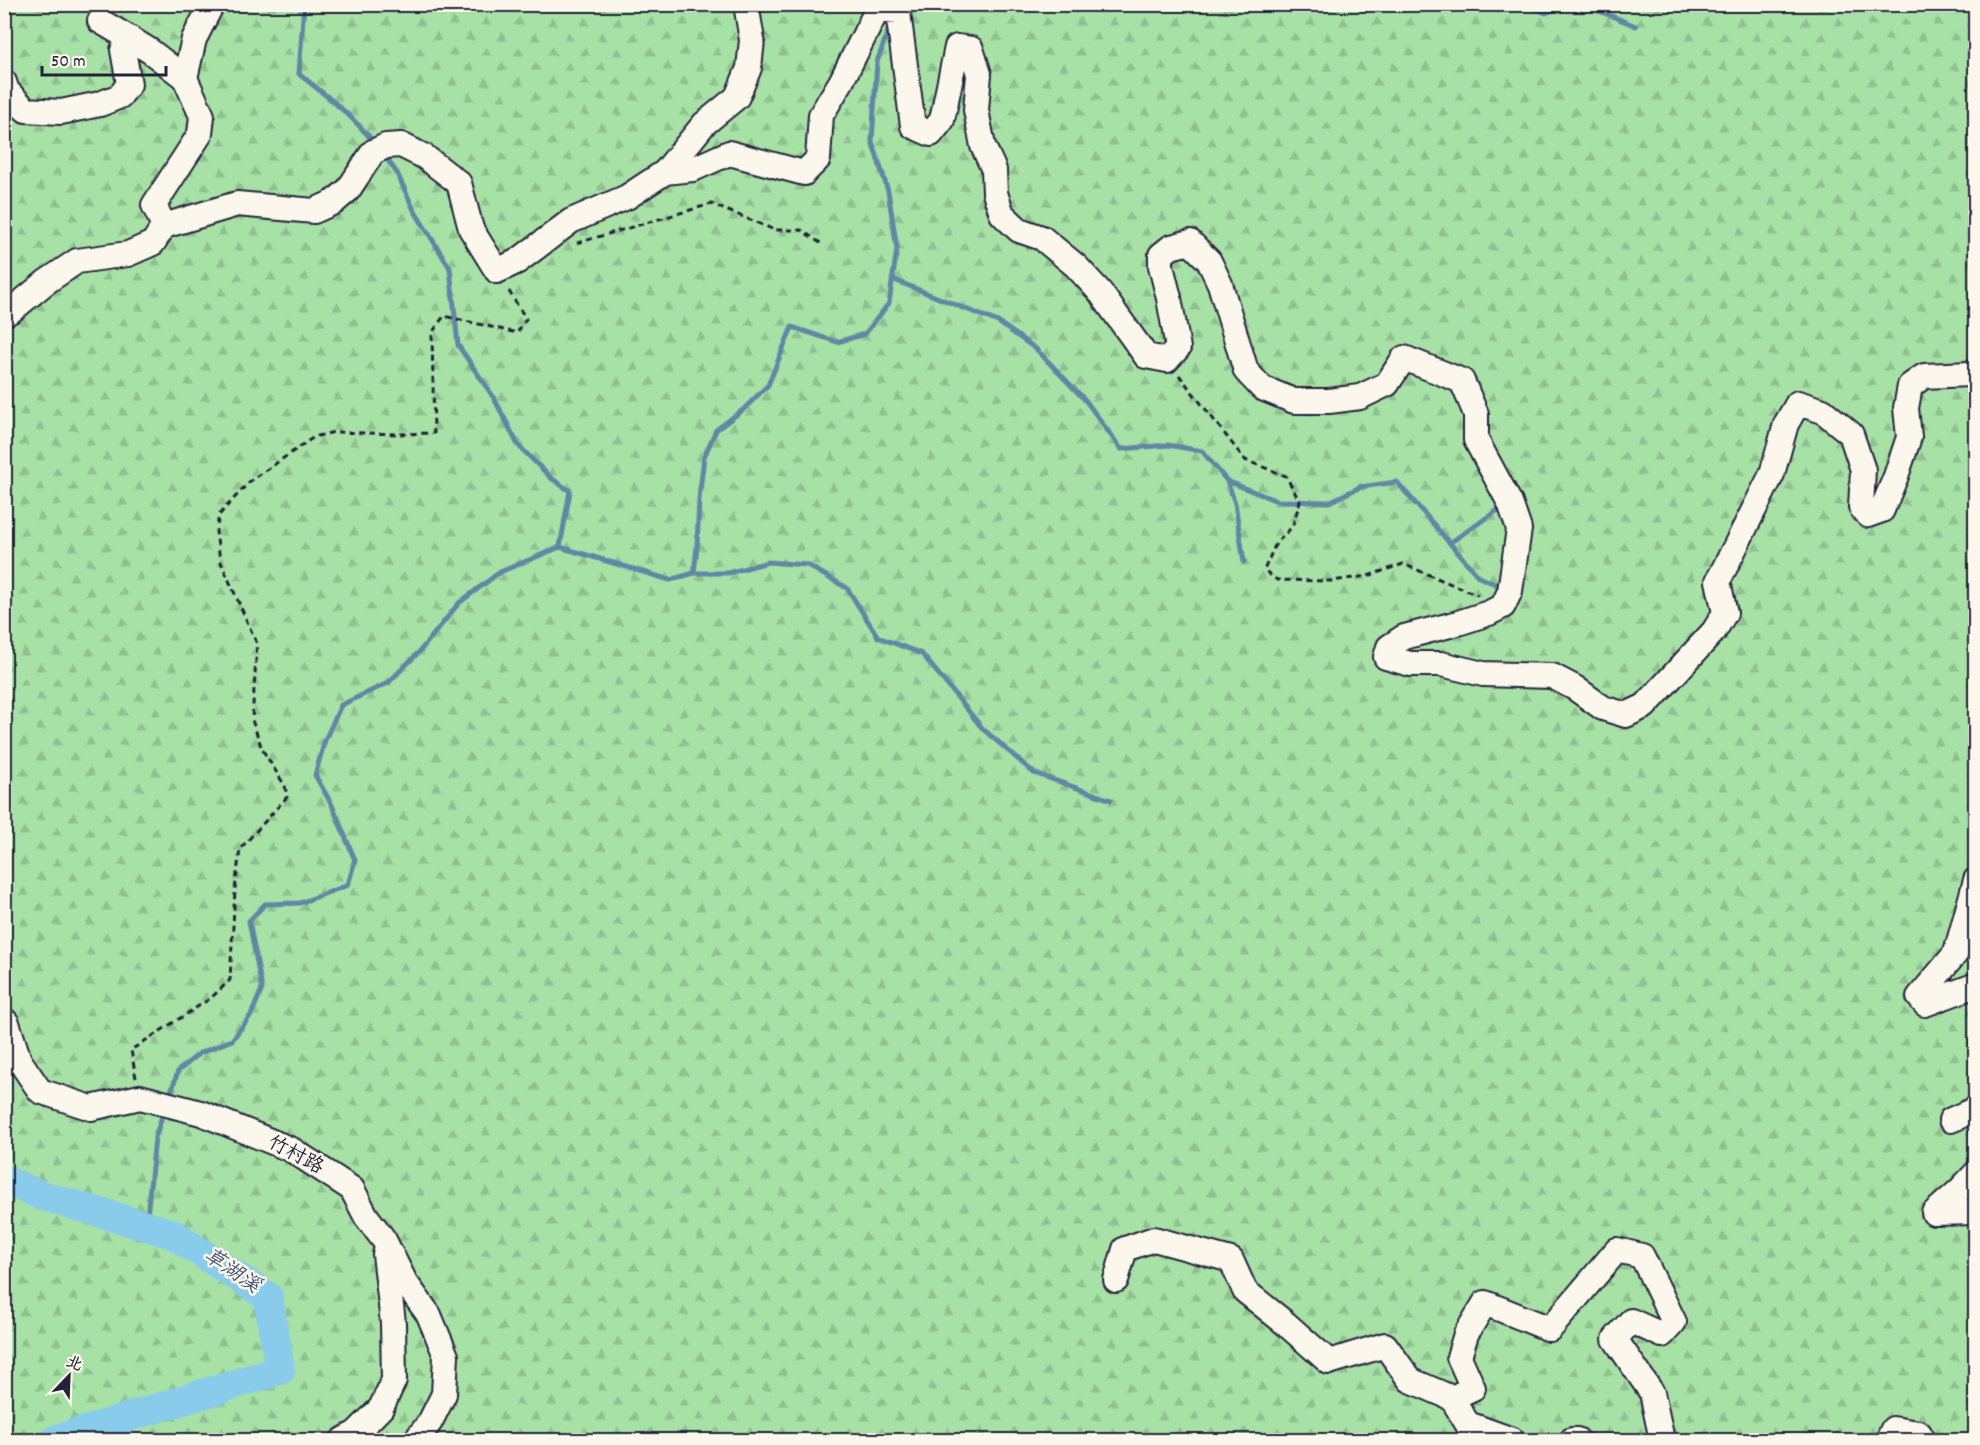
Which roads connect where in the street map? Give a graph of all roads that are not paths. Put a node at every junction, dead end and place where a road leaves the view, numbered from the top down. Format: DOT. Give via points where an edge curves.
graph roads {
  1 [pos="212,4"];
  2 [pos="746,4"];
  3 [pos="99,21"];
  4 [pos="129,38"];
  5 [pos="185,78"];
  6 [pos="4,82"];
  7 [pos="665,172"];
  8 [pos="164,226"];
  9 [pos="4,314"];
  10 [pos="1976,370"];
  11 [pos="1976,880"];
  12 [pos="1976,985"];
  13 [pos="4,1020"];
  14 [pos="1976,1108"];
  15 [pos="1951,1120"];
  16 [pos="1976,1173"];
  17 [pos="1976,1212"];
  18 [pos="384,1240"];
  19 [pos="1116,1280"];
  20 [pos="1452,1398"];
  21 [pos="1472,1432"];
  22 [pos="343,1440"];
  23 [pos="416,1440"];
  24 [pos="1512,1440"];
  25 [pos="1662,1440"];
  26 [pos="1888,1440"];
  27 [pos="1923,1440"];
  1 -- 5 [label="street" via="194,39"];
  2 -- 7 [label="street" via="752,40 749,68 737,98 704,124"];
  3 -- 4 [label="street"];
  4 -- 5 [label="street"];
  4 -- 6 [label="street" via="123,50 129,84 120,96 100,104 61,111 26,110 7,91"];
  5 -- 8 [label="street" via="202,116 200,135 154,205"];
  7 -- 8 [label="street" via="627,197 571,221 518,261 497,271 471,229 459,183 425,157 401,145 373,152 348,190 314,211 237,204"];
  7 -- 10 [label="street" via="693,169 729,153 804,173 818,159 821,115 877,10 898,12 913,126 931,134 942,120 957,47 971,49 979,74 976,110 1002,214 1019,230 1042,238 1076,266 1146,356 1167,360 1178,348 1161,255 1171,247 1190,242 1209,261 1220,284 1246,371 1262,388 1294,401 1360,397 1387,384 1404,358 1462,381 1476,414 1476,440 1510,503 1519,529 1510,591 1503,606 1404,637 1389,646 1386,657 1483,674 1552,676 1603,708 1626,715 1645,706 1714,631 1725,613 1718,581 1773,474 1786,424 1798,403 1824,411 1851,434 1863,470 1861,507 1868,515 1882,510 1909,437 1906,408 1910,386 1924,376 1970,374"];
  8 -- 9 [label="street" via="153,243 128,255 77,261"];
  11 -- 12 [label="street" via="1956,953 1919,997 1925,1004"];
  13 -- 18 [label="street, 竹村路" via="19,1060 40,1091 91,1107 140,1097 201,1113 292,1150 352,1189"];
  14 -- 15 [label="street"];
  16 -- 17 [label="street" via="1934,1213"];
  18 -- 22 [label="street" via="393,1323 394,1380 381,1408 356,1433"];
  18 -- 23 [label="street, 竹村路" via="405,1282 429,1316 446,1356 444,1394"];
  19 -- 20 [label="street" via="1125,1249 1154,1239 1231,1260 1245,1291 1329,1362 1385,1345 1410,1380"];
  20 -- 21 [label="street"];
  20 -- 25 [label="street" via="1473,1388 1459,1357 1466,1334 1485,1303 1550,1329 1617,1250 1642,1256 1674,1322 1662,1335 1631,1321 1615,1340 1652,1393"];
  21 -- 24 [label="street"];
  26 -- 27 [label="street" via="1893,1429 1919,1433"];
}
